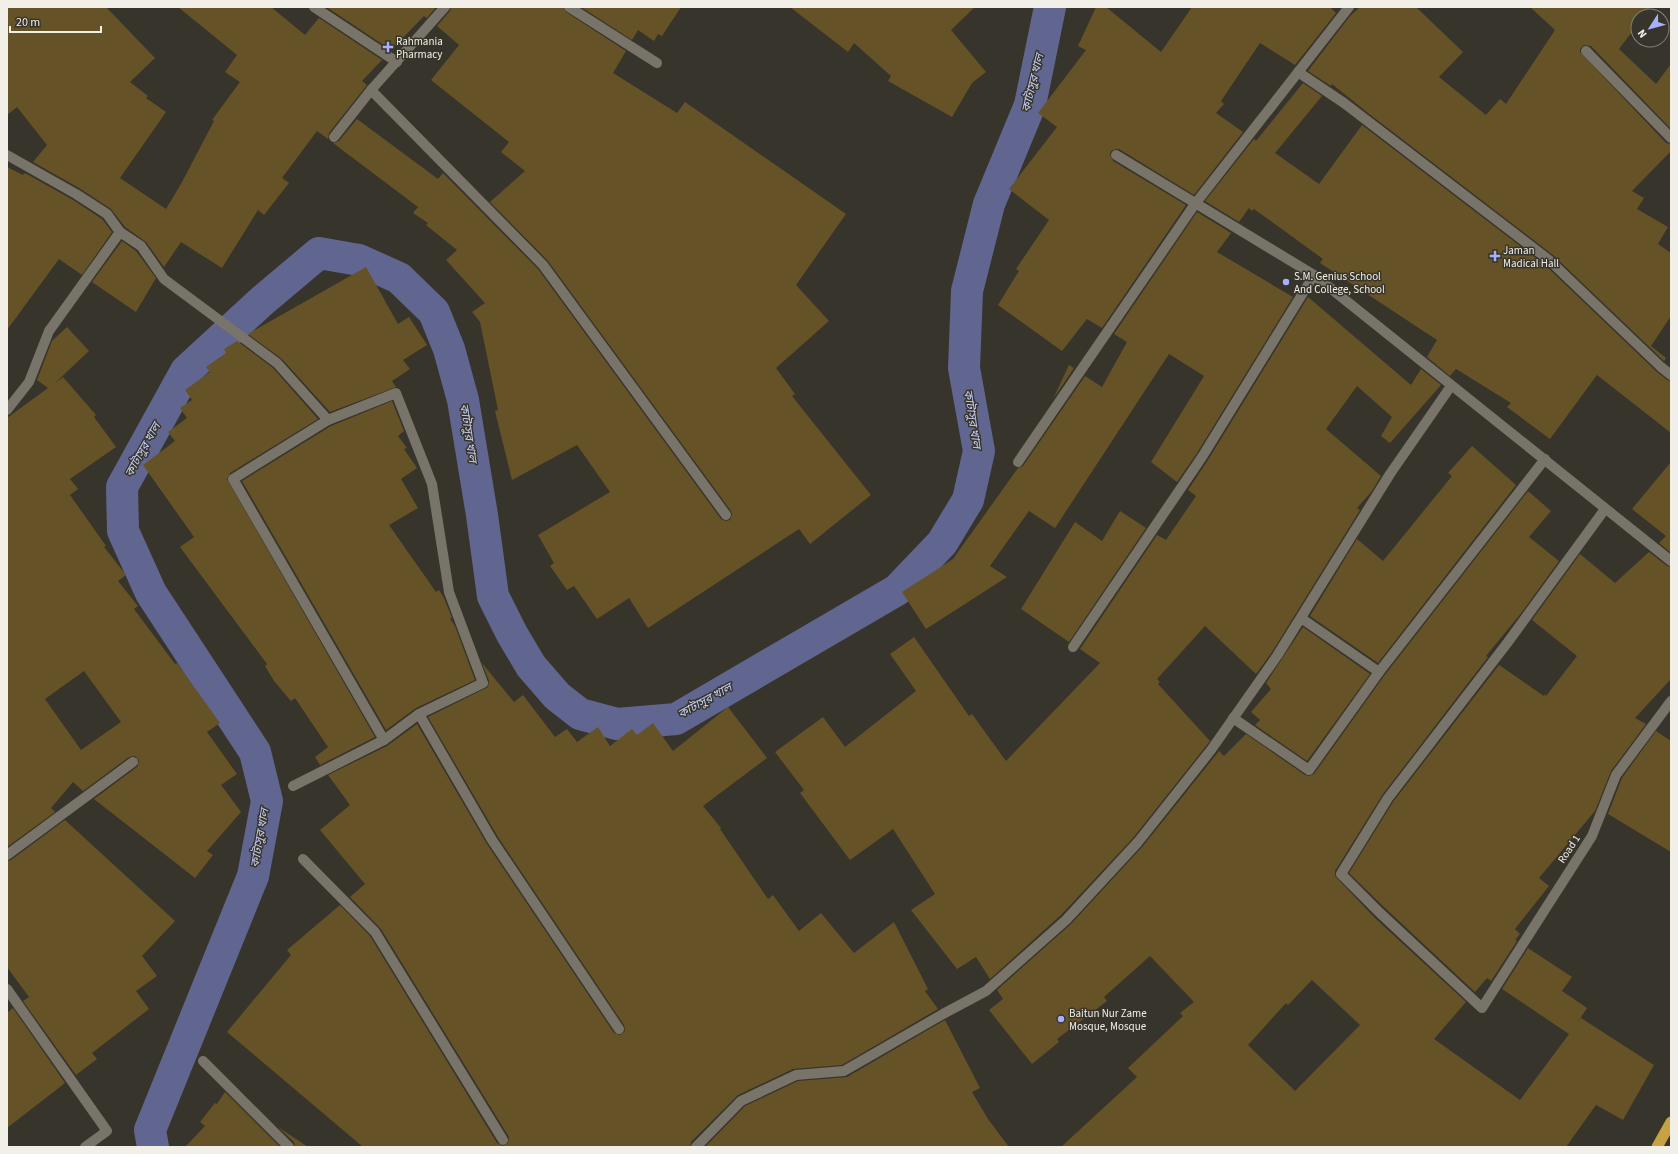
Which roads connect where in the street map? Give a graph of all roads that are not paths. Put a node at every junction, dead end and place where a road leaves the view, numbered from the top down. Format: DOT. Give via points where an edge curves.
graph roads {
  1 [pos="314,7"];
  2 [pos="445,7"];
  3 [pos="569,7"];
  4 [pos="1349,7"];
  5 [pos="1586,51"];
  6 [pos="397,62"];
  7 [pos="657,63"];
  8 [pos="1298,72"];
  9 [pos="371,90"];
  10 [pos="334,137"];
  11 [pos="1671,138"];
  12 [pos="7,155"];
  13 [pos="1116,155"];
  14 [pos="1195,204"];
  15 [pos="120,232"];
  16 [pos="1314,276"];
  17 [pos="1671,375"];
  18 [pos="1451,386"];
  19 [pos="7,410"];
  20 [pos="328,420"];
  21 [pos="1545,459"];
  22 [pos="1018,462"];
  23 [pos="1605,509"];
  24 [pos="726,515"];
  25 [pos="1671,561"];
  26 [pos="1301,618"];
  27 [pos="1073,647"];
  28 [pos="1379,672"];
  29 [pos="1671,701"];
  30 [pos="420,714"];
  31 [pos="1233,718"];
  32 [pos="384,740"];
  33 [pos="133,762"];
  34 [pos="293,786"];
  35 [pos="7,855"];
  36 [pos="303,859"];
  37 [pos="7,989"];
  38 [pos="619,1029"];
  39 [pos="203,1061"];
  40 [pos="1671,1122"];
  41 [pos="503,1140"];
  42 [pos="85,1147"];
  43 [pos="289,1147"];
  44 [pos="696,1147"];
  45 [pos="1657,1147"];
  1 -- 6 [label="street"];
  2 -- 6 [label="street"];
  3 -- 7 [label="street"];
  4 -- 8 [label="street"];
  5 -- 11 [label="street"];
  6 -- 9 [label="street"];
  8 -- 14 [label="street"];
  8 -- 17 [label="street" via="1344,103 1549,260"];
  9 -- 10 [label="street"];
  9 -- 24 [label="street" via="543,265"];
  12 -- 15 [label="street" via="107,214"];
  13 -- 14 [label="street"];
  14 -- 16 [label="street"];
  14 -- 22 [label="street"];
  15 -- 19 [label="street" via="49,330 29,382"];
  15 -- 20 [label="street" via="141,246 164,279 277,363"];
  16 -- 18 [label="street"];
  16 -- 27 [label="street" via="1202,457"];
  18 -- 21 [label="street"];
  18 -- 26 [label="street" via="1390,474"];
  20 -- 30 [label="street" via="396,393 432,484 449,592 483,683"];
  20 -- 32 [label="street" via="233,479"];
  21 -- 23 [label="street"];
  21 -- 28 [label="street"];
  23 -- 25 [label="street"];
  23 -- 29 [label="street, Road 1" via="1508,642 1388,798 1341,874 1482,1008 1592,836 1616,775"];
  26 -- 28 [label="street"];
  26 -- 31 [label="street"];
  28 -- 31 [label="street" via="1309,770"];
  30 -- 32 [label="street"];
  30 -- 38 [label="street" via="492,840"];
  31 -- 44 [label="street" via="1138,842 1066,920 986,991 844,1071 796,1075 741,1101"];
  32 -- 34 [label="street"];
  33 -- 35 [label="street"];
  36 -- 41 [label="street" via="375,932"];
  37 -- 42 [label="street" via="107,1131"];
  39 -- 43 [label="street"];
  40 -- 45 [label="highway"];
}
